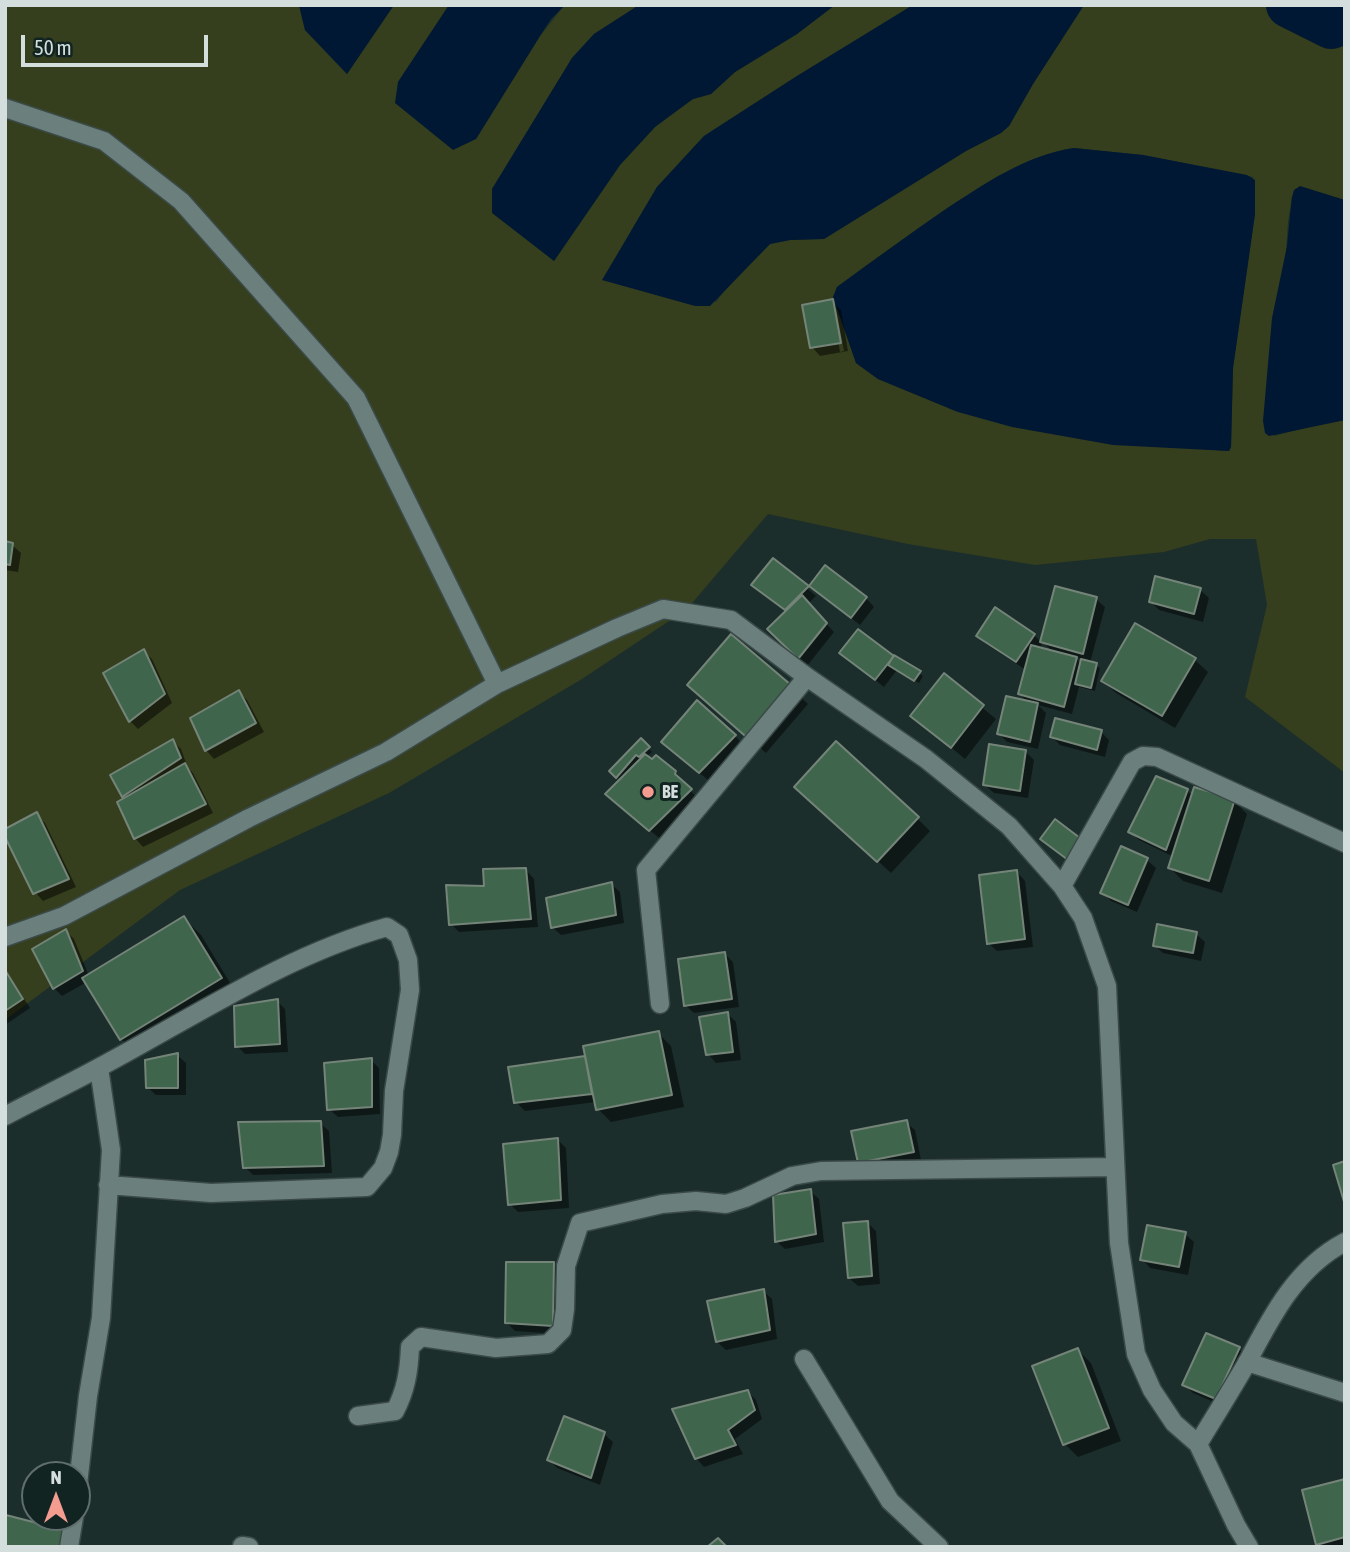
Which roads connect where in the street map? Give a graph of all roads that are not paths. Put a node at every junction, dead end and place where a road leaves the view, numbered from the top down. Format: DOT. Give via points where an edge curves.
graph roads {
  1 [pos="5,108"];
  2 [pos="807,677"];
  3 [pos="497,684"];
  4 [pos="1345,843"];
  5 [pos="1062,886"];
  6 [pos="5,937"];
  7 [pos="660,1004"];
  8 [pos="99,1068"];
  9 [pos="5,1116"];
  10 [pos="1115,1167"];
  11 [pos="108,1185"];
  12 [pos="1345,1242"];
  13 [pos="804,1359"];
  14 [pos="1247,1362"];
  15 [pos="1345,1393"];
  16 [pos="358,1416"];
  17 [pos="1198,1444"];
  18 [pos="81,1461"];
  19 [pos="947,1546"];
  20 [pos="1249,1547"];
  1 -- 3 [label="street" via="104,141 181,201 356,398"];
  2 -- 3 [label="street" via="731,620 663,609"];
  2 -- 5 [label="street" via="926,759 1009,826"];
  2 -- 7 [label="street" via="646,870"];
  3 -- 6 [label="street" via="386,752 64,916"];
  4 -- 5 [label="street" via="1157,757 1143,756 1132,762"];
  5 -- 10 [label="street" via="1083,918 1107,986"];
  8 -- 9 [label="street"];
  8 -- 11 [label="street" via="111,1150"];
  8 -- 11 [label="street" via="269,975 359,935 387,927 399,935 408,960 410,990 394,1091 393,1135 383,1168 367,1187 211,1193"];
  10 -- 16 [label="street" via="821,1171 792,1176 726,1204 662,1204 580,1223 566,1266 562,1331 548,1344 496,1348 421,1337 410,1348 405,1392 395,1411"];
  10 -- 17 [label="street" via="1119,1243 1136,1354 1174,1423"];
  11 -- 18 [label="street" via="101,1318"];
  12 -- 14 [label="street" via="1302,1274 1268,1321"];
  13 -- 19 [label="street" via="890,1502"];
  14 -- 15 [label="street"];
  14 -- 17 [label="street"];
  17 -- 20 [label="street"];
}
